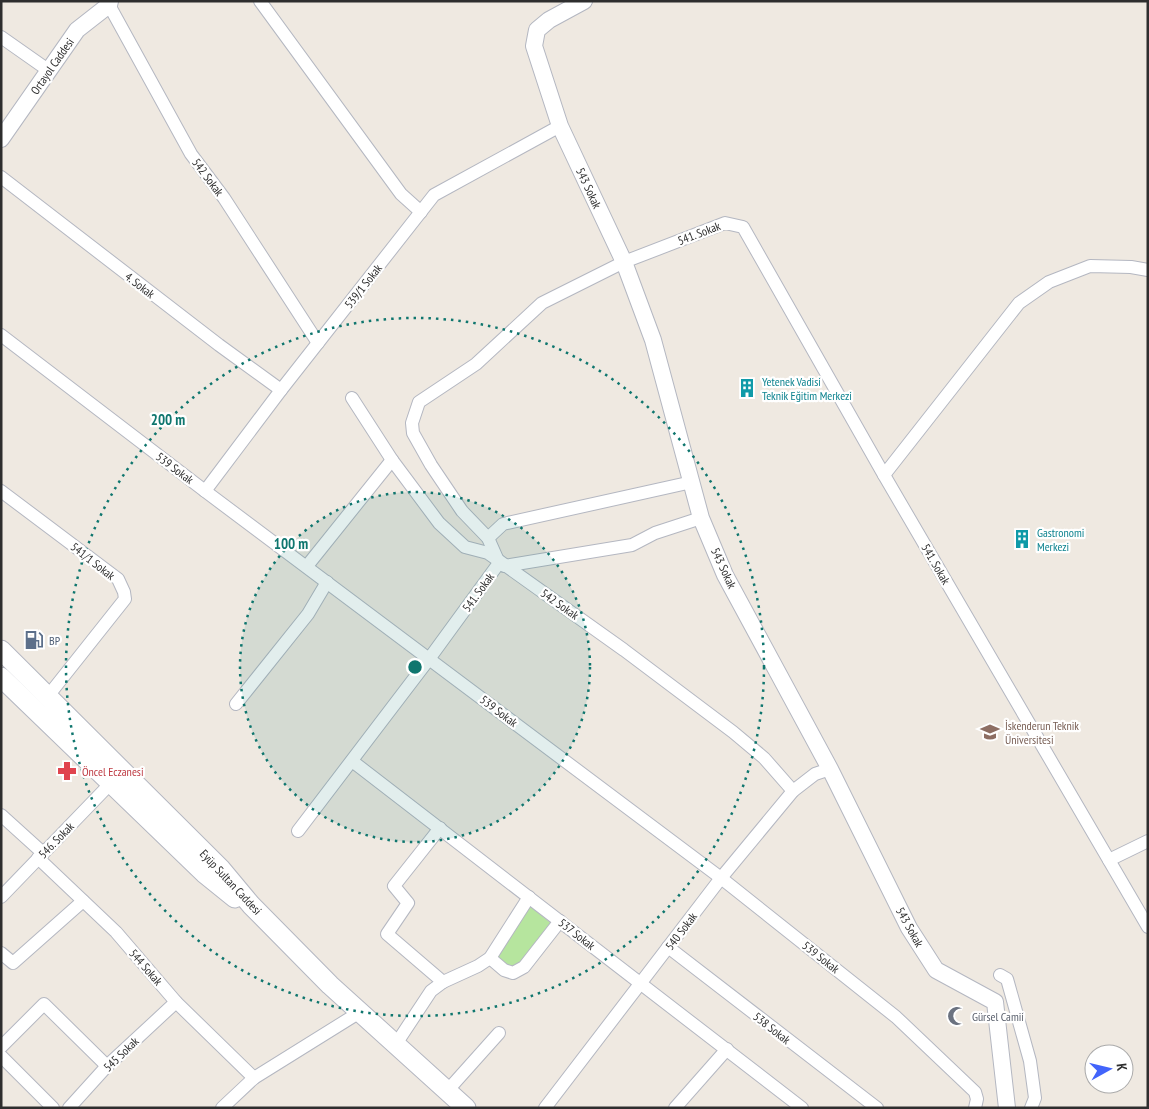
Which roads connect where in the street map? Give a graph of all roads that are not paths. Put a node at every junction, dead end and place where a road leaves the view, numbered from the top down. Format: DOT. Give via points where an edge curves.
graph roads {
  1 [pos="260,1"];
  2 [pos="584,1"];
  3 [pos="110,3"];
  4 [pos="1,37"];
  5 [pos="48,70"];
  6 [pos="560,126"];
  7 [pos="1,139"];
  8 [pos="1,177"];
  9 [pos="421,212"];
  10 [pos="624,262"];
  11 [pos="1148,270"];
  12 [pos="1,335"];
  13 [pos="318,344"];
  14 [pos="281,390"];
  15 [pos="352,398"];
  16 [pos="392,460"];
  17 [pos="884,474"];
  18 [pos="692,482"];
  19 [pos="1,491"];
  20 [pos="206,491"];
  21 [pos="701,518"];
  22 [pos="488,538"];
  23 [pos="502,564"];
  24 [pos="307,566"];
  25 [pos="327,582"];
  26 [pos="1,650"];
  27 [pos="429,659"];
  28 [pos="1,677"];
  29 [pos="48,696"];
  30 [pos="236,704"];
  31 [pos="352,761"];
  32 [pos="830,769"];
  33 [pos="111,783"];
  34 [pos="793,791"];
  35 [pos="1,815"];
  36 [pos="440,828"];
  37 [pos="298,831"];
  38 [pos="1148,841"];
  39 [pos="40,856"];
  40 [pos="1109,860"];
  41 [pos="721,878"];
  42 [pos="1,897"];
  43 [pos="529,897"];
  44 [pos="83,901"];
  45 [pos="251,905"];
  46 [pos="560,921"];
  47 [pos="1148,927"];
  48 [pos="668,947"];
  49 [pos="1,953"];
  50 [pos="490,958"];
  51 [pos="1000,975"];
  52 [pos="443,982"];
  53 [pos="642,984"];
  54 [pos="176,1002"];
  55 [pos="360,1012"];
  56 [pos="499,1033"];
  57 [pos="4,1040"];
  58 [pos="396,1044"];
  59 [pos="727,1049"];
  60 [pos="1,1056"];
  61 [pos="107,1066"];
  62 [pos="254,1078"];
  63 [pos="448,1090"];
  64 [pos="793,1105"];
  65 [pos="979,1105"];
  66 [pos="53,1108"];
  67 [pos="68,1108"];
  68 [pos="222,1108"];
  69 [pos="466,1108"];
  70 [pos="545,1108"];
  71 [pos="675,1108"];
  72 [pos="877,1108"];
  73 [pos="1007,1108"];
  74 [pos="1031,1108"];
  1 -- 9 [label="street" via="401,194"];
  2 -- 6 [label="street, 543 Sokak" via="537,30 534,46"];
  3 -- 5 [label="street, Ortayol Caddesi" via="77,30"];
  3 -- 13 [label="street, 542 Sokak" via="191,154 224,198"];
  4 -- 5 [label="street"];
  5 -- 7 [label="street, Ortayol Caddesi"];
  6 -- 9 [label="street, 539/1 Sokak" via="434,196"];
  6 -- 10 [label="street, 543 Sokak"];
  8 -- 14 [label="street, 4. Sokak"];
  9 -- 13 [label="street, 539/1 Sokak"];
  10 -- 17 [label="street, 541. Sokak" via="725,223 743,227"];
  10 -- 18 [label="street, 543 Sokak" via="653,340"];
  10 -- 22 [label="street, 541. Sokak" via="542,303 476,364 419,402 412,423 413,433 462,511"];
  11 -- 17 [label="street" via="1090,266 1049,282 1019,303"];
  12 -- 20 [label="street, 539 Sokak"];
  13 -- 14 [label="street, 539/1 Sokak"];
  14 -- 20 [label="street, 539/1 Sokak"];
  15 -- 16 [label="street, 542 Sokak"];
  16 -- 23 [label="street, 542 Sokak" via="439,523 465,547 488,553"];
  16 -- 24 [label="street"];
  17 -- 40 [label="street, 541. Sokak"];
  18 -- 21 [label="street, 543 Sokak"];
  18 -- 22 [label="street" via="503,524"];
  19 -- 29 [label="street, 541/1 Sokak" via="118,579 124,592 125,599"];
  20 -- 24 [label="street, 539 Sokak"];
  21 -- 23 [label="street" via="655,533 632,545"];
  21 -- 32 [label="street, 543 Sokak" via="725,574"];
  22 -- 23 [label="street, 541. Sokak"];
  23 -- 27 [label="street, 541. Sokak"];
  23 -- 34 [label="street, 542 Sokak" via="733,732 764,758"];
  24 -- 25 [label="street, 539 Sokak"];
  25 -- 27 [label="street, 539 Sokak"];
  25 -- 30 [label="street" via="308,614"];
  26 -- 29 [label="main road, Eyüp Sultan Caddesi"];
  27 -- 31 [label="street, 541. Sokak"];
  27 -- 41 [label="street, 539 Sokak"];
  28 -- 33 [label="main road"];
  29 -- 45 [label="main road, Eyüp Sultan Caddesi" via="221,869"];
  31 -- 36 [label="street, 537 Sokak"];
  31 -- 37 [label="street, 541. Sokak"];
  32 -- 34 [label="street, 540 Sokak" via="815,774"];
  32 -- 73 [label="street, 543 Sokak" via="909,928 936,970 995,1002"];
  33 -- 39 [label="street, 546. Sokak"];
  33 -- 45 [label="main road" via="224,891"];
  34 -- 41 [label="street, 540 Sokak"];
  35 -- 39 [label="street, 544 Sokak"];
  36 -- 43 [label="street, 537 Sokak"];
  36 -- 52 [label="street" via="394,886 408,902 388,934"];
  38 -- 40 [label="street"];
  39 -- 42 [label="street, 546. Sokak"];
  39 -- 44 [label="street, 544 Sokak"];
  40 -- 47 [label="street, 541. Sokak"];
  41 -- 48 [label="street, 540 Sokak"];
  41 -- 65 [label="street, 539 Sokak" via="896,1017 976,1092"];
  43 -- 46 [label="street, 537 Sokak"];
  43 -- 50 [label="street"];
  44 -- 49 [label="street" via="13,963"];
  44 -- 54 [label="street, 544 Sokak" via="116,932"];
  45 -- 55 [label="main road, Eyüp Sultan Caddesi"];
  46 -- 50 [label="street" via="524,967 513,972 504,970"];
  46 -- 53 [label="street, 537 Sokak"];
  48 -- 53 [label="street, 540 Sokak"];
  48 -- 72 [label="street, 538 Sokak"];
  50 -- 52 [label="street"];
  51 -- 74 [label="street" via="1007,979 1030,1060 1035,1098"];
  52 -- 58 [label="street" via="432,991"];
  53 -- 59 [label="street, 537 Sokak"];
  53 -- 70 [label="street, 540 Sokak"];
  54 -- 61 [label="street, 545 Sokak"];
  54 -- 62 [label="street, 544 Sokak"];
  55 -- 58 [label="main road, Eyüp Sultan Caddesi"];
  55 -- 62 [label="street"];
  56 -- 63 [label="street"];
  57 -- 61 [label="street" via="44,1004"];
  58 -- 63 [label="main road, Eyüp Sultan Caddesi"];
  59 -- 64 [label="street, 537 Sokak"];
  59 -- 71 [label="street"];
  60 -- 66 [label="street"];
  61 -- 67 [label="street, 545 Sokak"];
  62 -- 68 [label="street"];
  63 -- 69 [label="main road, Eyüp Sultan Caddesi"];
}
